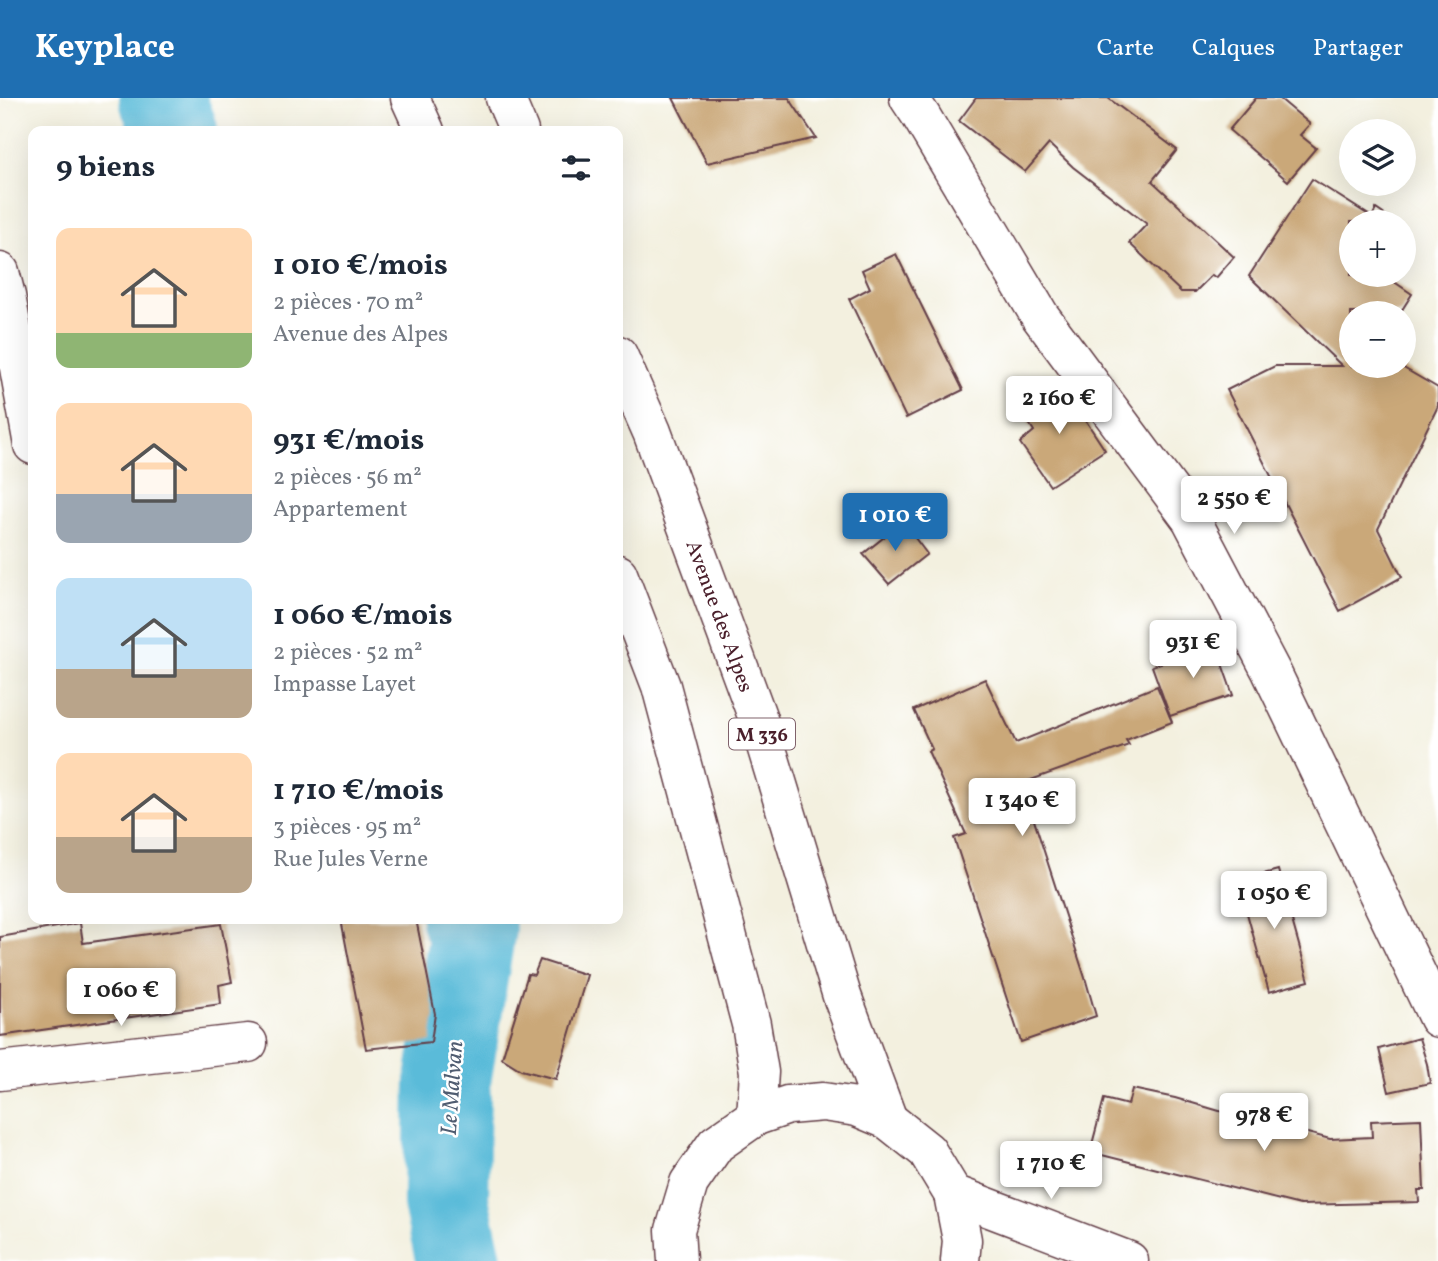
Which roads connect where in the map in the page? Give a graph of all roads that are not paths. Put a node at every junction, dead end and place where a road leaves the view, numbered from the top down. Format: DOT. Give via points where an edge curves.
graph roads {
  1 [pos="410,98"];
  2 [pos="505,98"];
  3 [pos="922,104"];
  4 [pos="423,126"];
  5 [pos="517,126"];
  6 [pos="0,272"];
  7 [pos="623,366"];
  8 [pos="28,417"];
  9 [pos="623,587"];
  10 [pos="1438,1018"];
  11 [pos="248,1043"];
  12 [pos="0,1071"];
  13 [pos="756,1116"];
  14 [pos="888,1121"];
  15 [pos="953,1194"];
  16 [pos="677,1261"];
  17 [pos="960,1261"];
  18 [pos="1129,1261"];
  1 -- 4 [label="main road"];
  2 -- 5 [label="main road"];
  3 -- 10 [label="main road" via="1040,316 1191,519 1271,671"];
  6 -- 8 [label="main road"];
  7 -- 14 [label="main road, Avenue des Alpes / M 336" via="652,432 757,716 842,996"];
  9 -- 13 [label="main road" via="661,686 747,1010 759,1072"];
  11 -- 12 [label="main road"];
  13 -- 14 [label="main road" via="788,1105 823,1102 857,1107"];
  13 -- 16 [label="main road" via="716,1144 689,1184 675,1230"];
  14 -- 15 [label="main road" via="927,1152"];
  15 -- 17 [label="main road" via="962,1240"];
  15 -- 18 [label="main road"];
}
